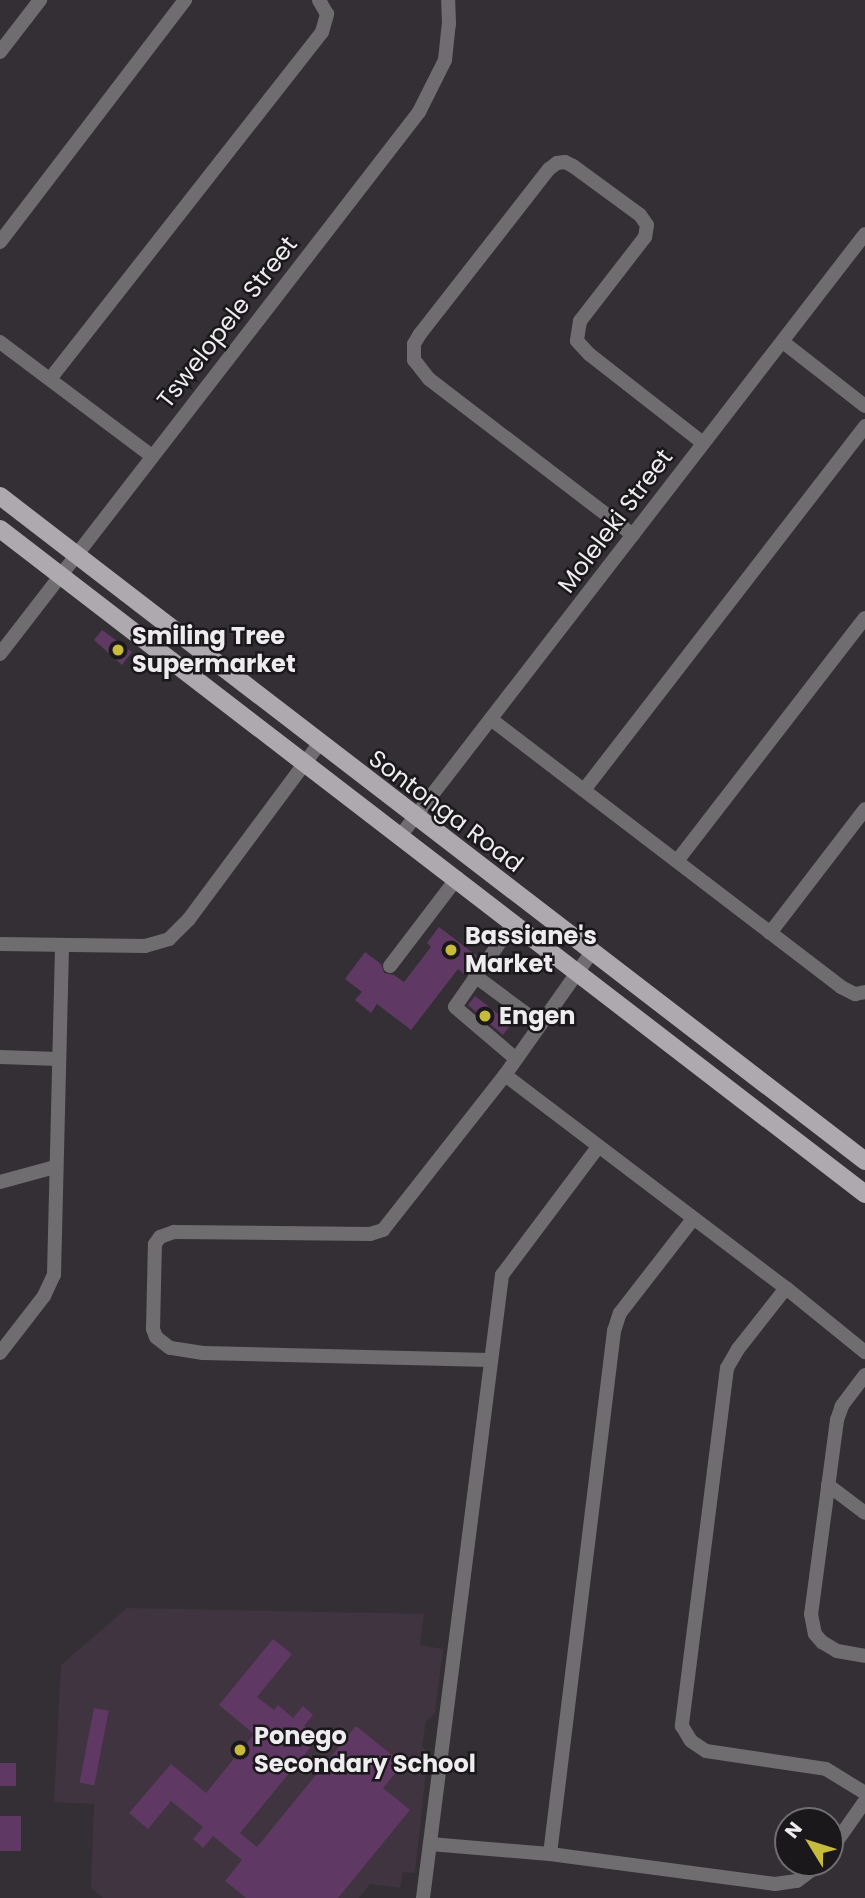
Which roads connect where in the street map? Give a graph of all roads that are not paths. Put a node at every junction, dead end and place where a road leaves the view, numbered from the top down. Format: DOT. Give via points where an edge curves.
graph roads {
  1 [pos="40,0"];
  2 [pos="186,0"];
  3 [pos="319,0"];
  4 [pos="448,0"];
  5 [pos="0,52"];
  6 [pos="865,234"];
  7 [pos="0,242"];
  8 [pos="0,342"];
  9 [pos="783,342"];
  10 [pos="50,379"];
  11 [pos="865,406"];
  12 [pos="865,426"];
  13 [pos="703,443"];
  14 [pos="152,456"];
  15 [pos="0,496"];
  16 [pos="0,529"];
  17 [pos="633,536"];
  18 [pos="76,555"];
  19 [pos="61,575"];
  20 [pos="865,618"];
  21 [pos="0,654"];
  22 [pos="492,720"];
  23 [pos="319,744"];
  24 [pos="305,763"];
  25 [pos="584,790"];
  26 [pos="865,809"];
  27 [pos="415,818"];
  28 [pos="401,835"];
  29 [pos="677,862"];
  30 [pos="457,878"];
  31 [pos="514,922"];
  32 [pos="770,933"];
  33 [pos="0,944"];
  34 [pos="62,946"];
  35 [pos="591,953"];
  36 [pos="390,966"];
  37 [pos="577,973"];
  38 [pos="475,976"];
  39 [pos="865,992"];
  40 [pos="540,1024"];
  41 [pos="0,1057"];
  42 [pos="58,1059"];
  43 [pos="516,1059"];
  44 [pos="505,1075"];
  45 [pos="598,1147"];
  46 [pos="865,1161"];
  47 [pos="55,1167"];
  48 [pos="0,1182"];
  49 [pos="864,1193"];
  50 [pos="693,1219"];
  51 [pos="786,1288"];
  52 [pos="865,1352"];
  53 [pos="0,1353"];
  54 [pos="489,1360"];
  55 [pos="865,1375"];
  56 [pos="828,1485"];
  57 [pos="865,1513"];
  58 [pos="865,1656"];
  59 [pos="865,1793"];
  60 [pos="865,1801"];
  61 [pos="844,1831"];
  62 [pos="430,1844"];
  63 [pos="550,1854"];
  64 [pos="802,1877"];
  65 [pos="423,1898"];
  1 -- 5 [label="street"];
  2 -- 7 [label="street"];
  3 -- 10 [label="street" via="327,14 322,32"];
  4 -- 14 [label="street, Tswelopele Street" via="444,60 419,112"];
  6 -- 9 [label="street, Moleleki Street"];
  8 -- 10 [label="street"];
  9 -- 11 [label="street"];
  9 -- 13 [label="street, Moleleki Street"];
  10 -- 14 [label="street"];
  12 -- 25 [label="street"];
  13 -- 17 [label="street, Moleleki Street"];
  13 -- 17 [label="street" via="578,341 580,321 645,237 647,225 573,166 557,163 420,334 414,344 414,360 429,379"];
  14 -- 18 [label="street, Tswelopele Street"];
  15 -- 18 [label="main road, Sontonga Road"];
  16 -- 19 [label="main road, Sontonga Road"];
  17 -- 22 [label="street, Moleleki Street"];
  18 -- 19 [label="street, Tswelopele Street"];
  18 -- 23 [label="main road, Sontonga Road"];
  19 -- 21 [label="street, Tswelopele Street"];
  19 -- 24 [label="main road, Sontonga Road"];
  20 -- 29 [label="street"];
  22 -- 25 [label="street"];
  22 -- 27 [label="street, Moleleki Street"];
  23 -- 24 [label="street"];
  23 -- 27 [label="main road, Sontonga Road"];
  24 -- 28 [label="main road, Sontonga Road"];
  24 -- 34 [label="street" via="189,919 169,939 145,946"];
  25 -- 29 [label="street"];
  26 -- 32 [label="street"];
  27 -- 28 [label="street, Moleleki Street"];
  27 -- 35 [label="main road, Sontonga Road"];
  28 -- 30 [label="main road, Sontonga Road"];
  29 -- 32 [label="street"];
  30 -- 31 [label="main road, Sontonga Road"];
  30 -- 36 [label="street"];
  31 -- 37 [label="main road, Sontonga Road"];
  31 -- 38 [label="street"];
  32 -- 39 [label="street" via="849,992"];
  33 -- 34 [label="street"];
  34 -- 42 [label="street"];
  35 -- 37 [label="street"];
  35 -- 46 [label="main road, Sontonga Road"];
  37 -- 40 [label="street"];
  37 -- 49 [label="main road, Sontonga Road"];
  38 -- 40 [label="street"];
  38 -- 43 [label="street" via="456,1009"];
  40 -- 43 [label="street"];
  41 -- 42 [label="street"];
  42 -- 47 [label="street"];
  43 -- 44 [label="street"];
  44 -- 45 [label="street"];
  44 -- 54 [label="street" via="383,1230 370,1234 166,1233 155,1244 154,1257 153,1329 170,1348 203,1353"];
  45 -- 50 [label="street"];
  45 -- 54 [label="street" via="502,1275"];
  47 -- 48 [label="street"];
  47 -- 53 [label="street" via="52,1282"];
  50 -- 51 [label="street"];
  50 -- 63 [label="street" via="620,1313 614,1331"];
  51 -- 52 [label="street"];
  51 -- 59 [label="street" via="732,1356 725,1375 682,1726 691,1741 706,1751 826,1769"];
  54 -- 62 [label="street"];
  55 -- 56 [label="street" via="839,1410"];
  56 -- 57 [label="street"];
  56 -- 58 [label="street" via="812,1625 830,1648"];
  60 -- 61 [label="street"];
  62 -- 63 [label="street"];
  62 -- 65 [label="street"];
  63 -- 64 [label="street" via="775,1884"];
}
